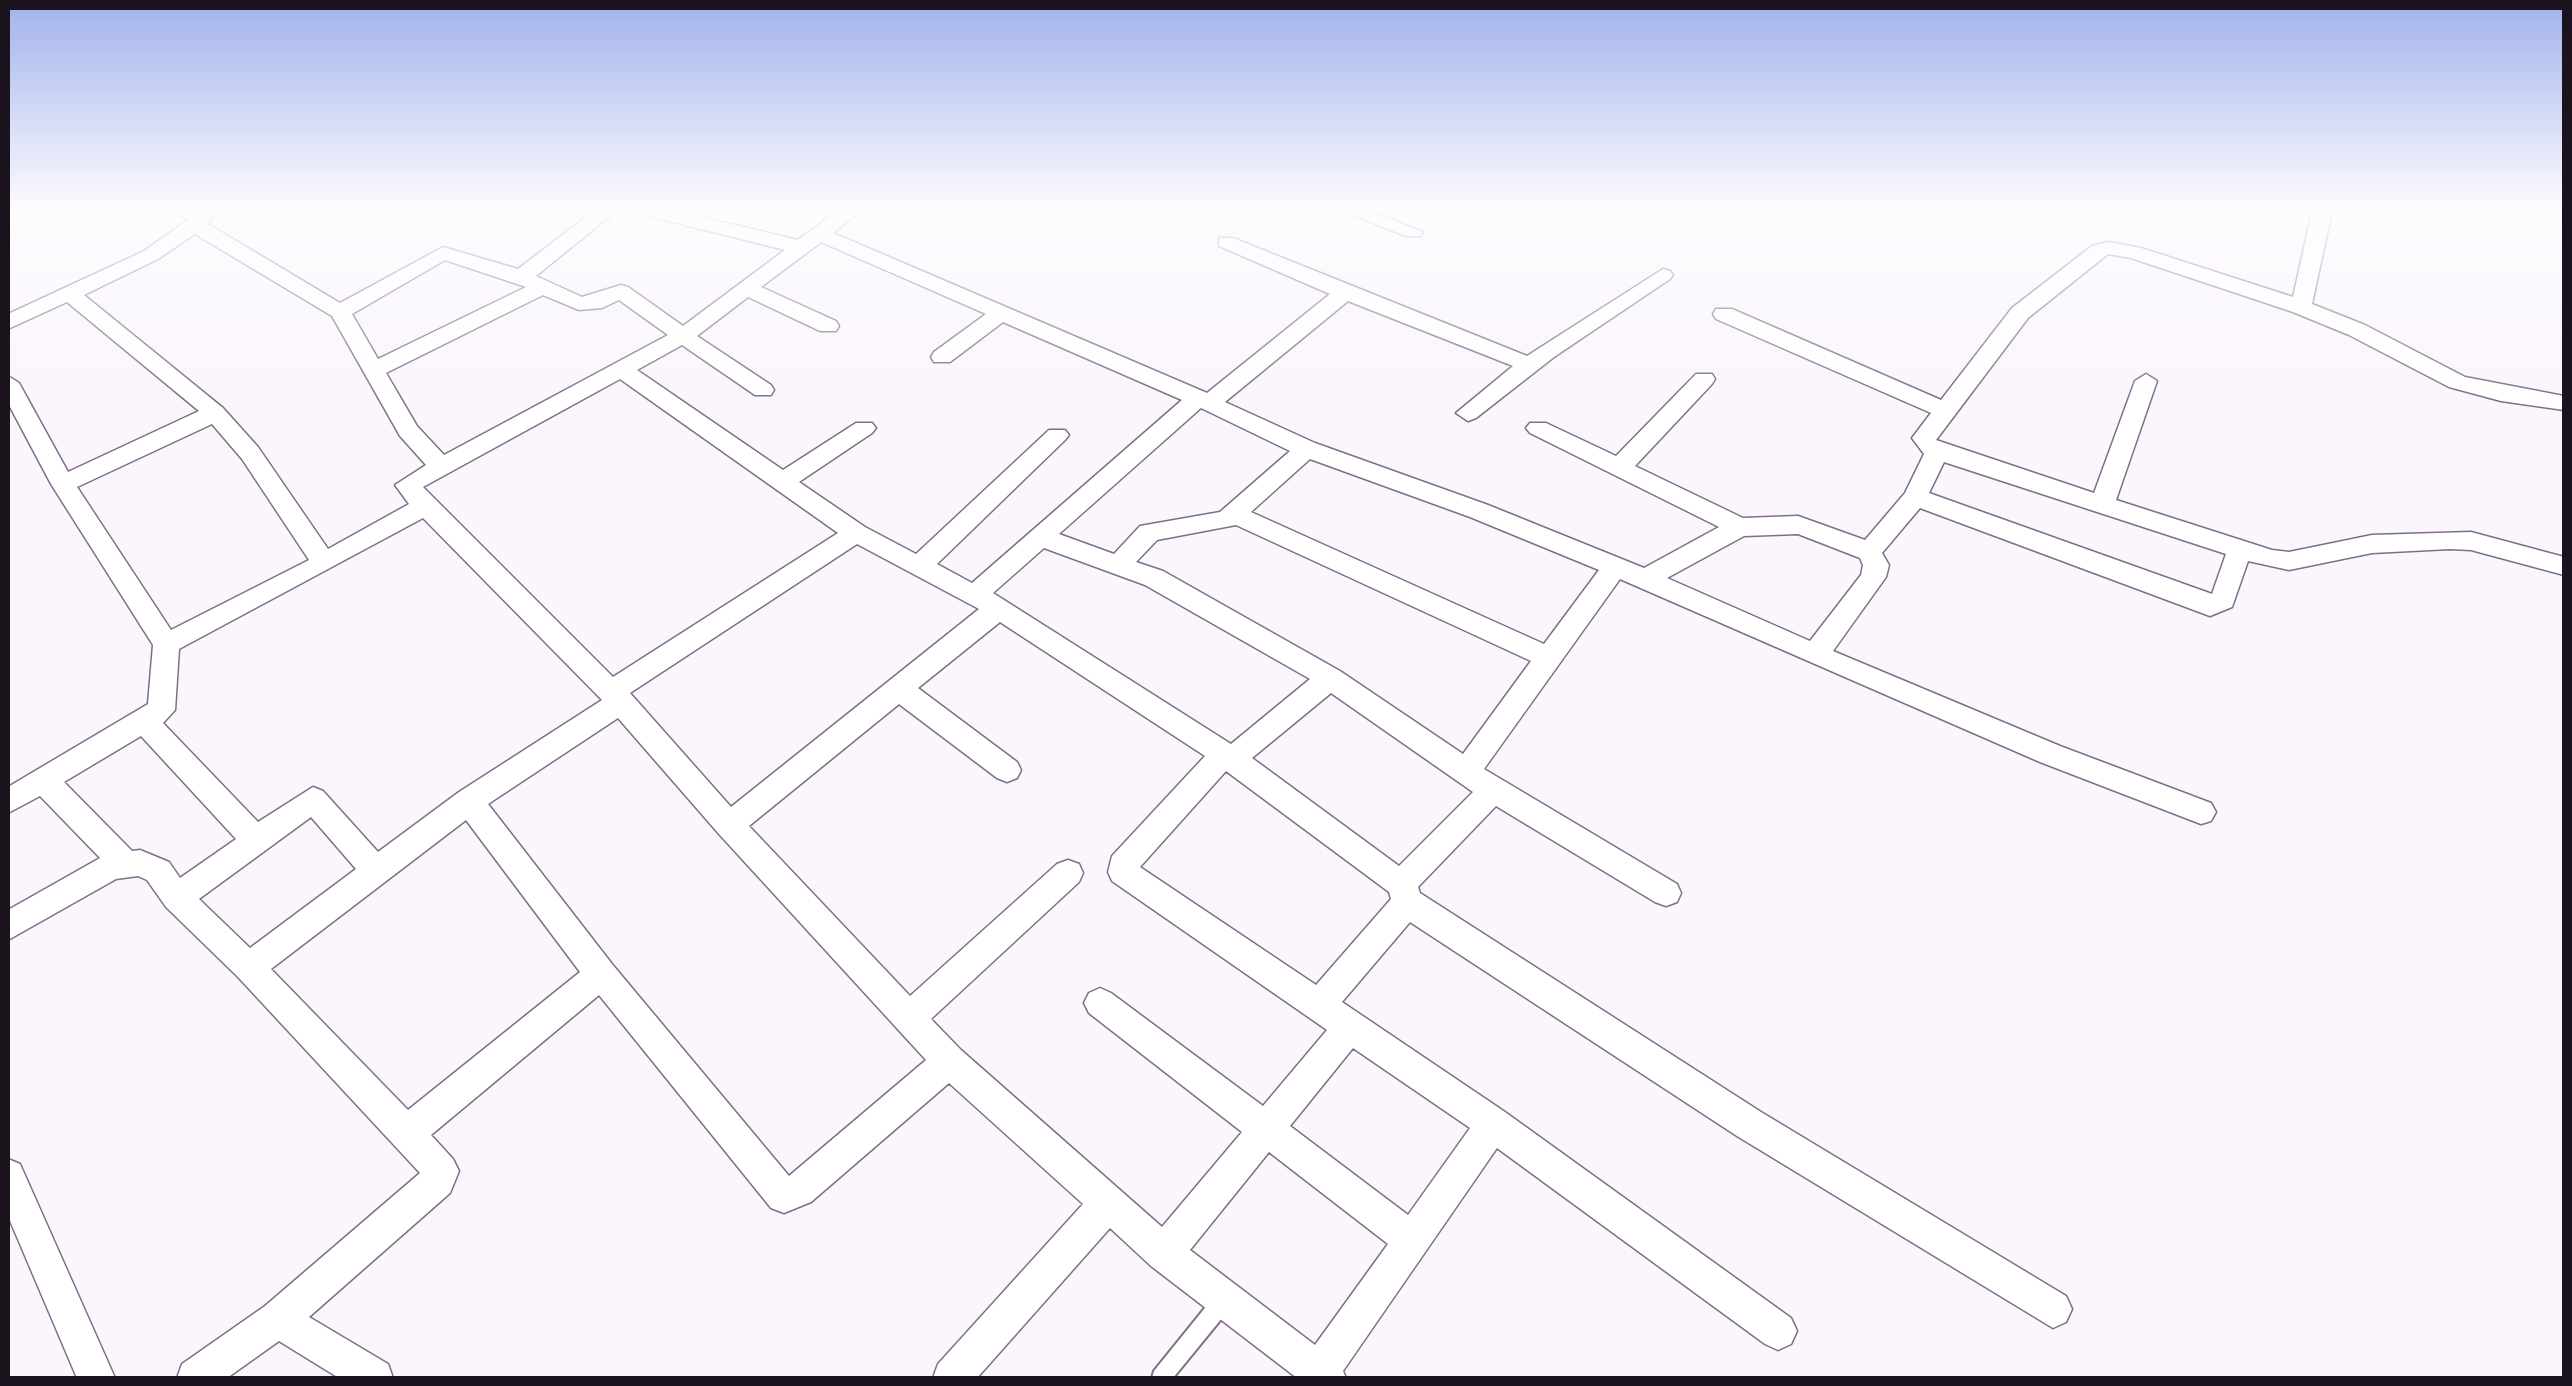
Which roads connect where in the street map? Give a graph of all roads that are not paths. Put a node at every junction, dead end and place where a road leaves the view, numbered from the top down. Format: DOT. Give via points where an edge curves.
graph roads {
  1 [pos="115,272"];
  2 [pos="277,272"];
  3 [pos="410,272"];
  4 [pos="504,272"];
  5 [pos="528,272"];
  6 [pos="767,272"];
  7 [pos="895,272"];
  8 [pos="1295,272"];
  9 [pos="2072,272"];
  10 [pos="2193,272"];
  11 [pos="2308,272"];
  12 [pos="1663,276"];
  13 [pos="521,277"];
  14 [pos="543,287"];
  15 [pos="746,288"];
  16 [pos="1345,293"];
  17 [pos="70,294"];
  18 [pos="2301,308"];
  19 [pos="340,312"];
  20 [pos="1004,312"];
  21 [pos="1724,314"];
  22 [pos="8,322"];
  23 [pos="828,326"];
  24 [pos="683,336"];
  25 [pos="942,357"];
  26 [pos="1530,364"];
  27 [pos="373,370"];
  28 [pos="621,370"];
  29 [pos="1704,380"];
  30 [pos="2146,381"];
  31 [pos="8,383"];
  32 [pos="763,390"];
  33 [pos="1204,401"];
  34 [pos="2564,403"];
  35 [pos="1944,410"];
  36 [pos="1468,412"];
  37 [pos="215,413"];
  38 [pos="864,428"];
  39 [pos="1538,428"];
  40 [pos="34,431"];
  41 [pos="1057,435"];
  42 [pos="8,442"];
  43 [pos="1307,449"];
  44 [pos="1937,451"];
  45 [pos="440,467"];
  46 [pos="1619,468"];
  47 [pos="784,482"];
  48 [pos="64,484"];
  49 [pos="1915,497"];
  50 [pos="2102,505"];
  51 [pos="425,506"];
  52 [pos="1234,514"];
  53 [pos="1740,527"];
  54 [pos="856,533"];
  55 [pos="1040,537"];
  56 [pos="2240,551"];
  57 [pos="1870,552"];
  58 [pos="324,563"];
  59 [pos="1118,565"];
  60 [pos="919,566"];
  61 [pos="1615,566"];
  62 [pos="2564,566"];
  63 [pos="1645,579"];
  64 [pos="987,602"];
  65 [pos="166,644"];
  66 [pos="1814,655"];
  67 [pos="1550,658"];
  68 [pos="1330,678"];
  69 [pos="898,688"];
  70 [pos="616,697"];
  71 [pos="143,720"];
  72 [pos="1228,757"];
  73 [pos="1007,770"];
  74 [pos="1467,770"];
  75 [pos="43,780"];
  76 [pos="1493,790"];
  77 [pos="469,800"];
  78 [pos="8,801"];
  79 [pos="2201,812"];
  80 [pos="729,825"];
  81 [pos="256,840"];
  82 [pos="126,864"];
  83 [pos="378,872"];
  84 [pos="1068,873"];
  85 [pos="1404,893"];
  86 [pos="1666,893"];
  87 [pos="177,898"];
  88 [pos="8,926"];
  89 [pos="249,967"];
  90 [pos="601,974"];
  91 [pos="1100,1002"];
  92 [pos="1320,1004"];
  93 [pos="910,1018"];
  94 [pos="1349,1028"];
  95 [pos="949,1061"];
  96 [pos="1493,1124"];
  97 [pos="1266,1129"];
  98 [pos="407,1133"];
  99 [pos="8,1176"];
  100 [pos="1108,1203"];
  101 [pos="1412,1240"];
  102 [pos="1164,1253"];
  103 [pos="1224,1299"];
  104 [pos="2053,1309"];
  105 [pos="278,1320"];
  106 [pos="1778,1331"];
  107 [pos="1323,1376"];
  108 [pos="96,1378"];
  109 [pos="196,1378"];
  110 [pos="374,1378"];
  111 [pos="952,1378"];
  112 [pos="1162,1378"];
  1 -- 17 [label="street"];
  2 -- 19 [label="street"];
  3 -- 19 [label="street"];
  4 -- 13 [label="street"];
  5 -- 13 [label="street"];
  6 -- 15 [label="street"];
  7 -- 20 [label="street"];
  8 -- 16 [label="street"];
  9 -- 35 [label="street" via="2020,313"];
  10 -- 18 [label="street"];
  11 -- 18 [label="street"];
  12 -- 26 [label="street"];
  13 -- 14 [label="street"];
  14 -- 24 [label="street" via="579,304 621,291"];
  14 -- 27 [label="street"];
  15 -- 23 [label="street"];
  15 -- 24 [label="street"];
  16 -- 26 [label="street"];
  16 -- 33 [label="street"];
  17 -- 22 [label="street"];
  17 -- 37 [label="street"];
  18 -- 34 [label="street" via="2456,382"];
  19 -- 27 [label="street"];
  20 -- 25 [label="street"];
  20 -- 33 [label="street"];
  21 -- 35 [label="street"];
  24 -- 28 [label="street"];
  24 -- 32 [label="street"];
  26 -- 36 [label="street"];
  27 -- 45 [label="street" via="408,431"];
  28 -- 45 [label="street"];
  28 -- 47 [label="street"];
  29 -- 46 [label="street"];
  30 -- 50 [label="street"];
  31 -- 40 [label="street"];
  33 -- 43 [label="street"];
  33 -- 55 [label="street"];
  35 -- 44 [label="street" via="1924,438"];
  37 -- 48 [label="street"];
  37 -- 58 [label="street"];
  38 -- 47 [label="street"];
  39 -- 46 [label="street"];
  40 -- 42 [label="street"];
  40 -- 48 [label="street"];
  41 -- 60 [label="street"];
  43 -- 52 [label="street"];
  43 -- 61 [label="street"];
  44 -- 49 [label="street"];
  44 -- 50 [label="street"];
  45 -- 51 [label="street" via="406,485"];
  46 -- 53 [label="street"];
  47 -- 54 [label="street"];
  48 -- 65 [label="street"];
  49 -- 56 [label="street" via="2210,606 2224,600"];
  49 -- 57 [label="street"];
  50 -- 56 [label="street"];
  51 -- 58 [label="street"];
  51 -- 70 [label="street"];
  52 -- 59 [label="street" via="1222,522 1149,532"];
  52 -- 67 [label="street"];
  53 -- 57 [label="street" via="1798,525"];
  53 -- 63 [label="street"];
  54 -- 60 [label="street"];
  54 -- 70 [label="street"];
  55 -- 59 [label="street"];
  55 -- 64 [label="street"];
  56 -- 62 [label="street" via="2289,560 2372,544 2450,540"];
  57 -- 66 [label="street" via="1873,577"];
  58 -- 65 [label="street"];
  59 -- 68 [label="street" via="1208,605"];
  60 -- 64 [label="street"];
  61 -- 63 [label="street"];
  61 -- 67 [label="street"];
  63 -- 66 [label="street"];
  64 -- 69 [label="street"];
  64 -- 72 [label="street"];
  65 -- 71 [label="street" via="160,710"];
  66 -- 79 [label="street"];
  67 -- 74 [label="street"];
  68 -- 72 [label="street"];
  68 -- 74 [label="street"];
  69 -- 73 [label="street"];
  69 -- 80 [label="street"];
  70 -- 77 [label="street"];
  70 -- 80 [label="street"];
  71 -- 75 [label="street"];
  71 -- 81 [label="street"];
  72 -- 85 [label="street"];
  72 -- 92 [label="street" via="1121,868"];
  74 -- 76 [label="street"];
  75 -- 78 [label="street"];
  75 -- 82 [label="street"];
  76 -- 85 [label="street"];
  76 -- 86 [label="street"];
  77 -- 83 [label="street"];
  77 -- 90 [label="street"];
  80 -- 93 [label="street"];
  81 -- 83 [label="street" via="312,799"];
  81 -- 87 [label="street"];
  82 -- 87 [label="street" via="158,871"];
  82 -- 88 [label="street" via="78,882"];
  83 -- 89 [label="street"];
  84 -- 93 [label="street"];
  85 -- 92 [label="street"];
  85 -- 104 [label="street" via="1749,1124"];
  87 -- 89 [label="street"];
  89 -- 98 [label="street"];
  90 -- 95 [label="street" via="784,1194 799,1190"];
  90 -- 98 [label="street"];
  91 -- 97 [label="street"];
  92 -- 94 [label="street"];
  93 -- 95 [label="street"];
  94 -- 96 [label="street"];
  94 -- 97 [label="street"];
  95 -- 100 [label="street"];
  96 -- 101 [label="street"];
  96 -- 106 [label="street"];
  97 -- 101 [label="street"];
  97 -- 102 [label="street"];
  98 -- 105 [label="street" via="441,1171 438,1181"];
  99 -- 108 [label="street"];
  100 -- 102 [label="street"];
  100 -- 111 [label="street"];
  101 -- 107 [label="street"];
  102 -- 103 [label="street"];
  103 -- 107 [label="street"];
  103 -- 112 [label="lane"];
  105 -- 109 [label="street"];
  105 -- 110 [label="street"];
}
